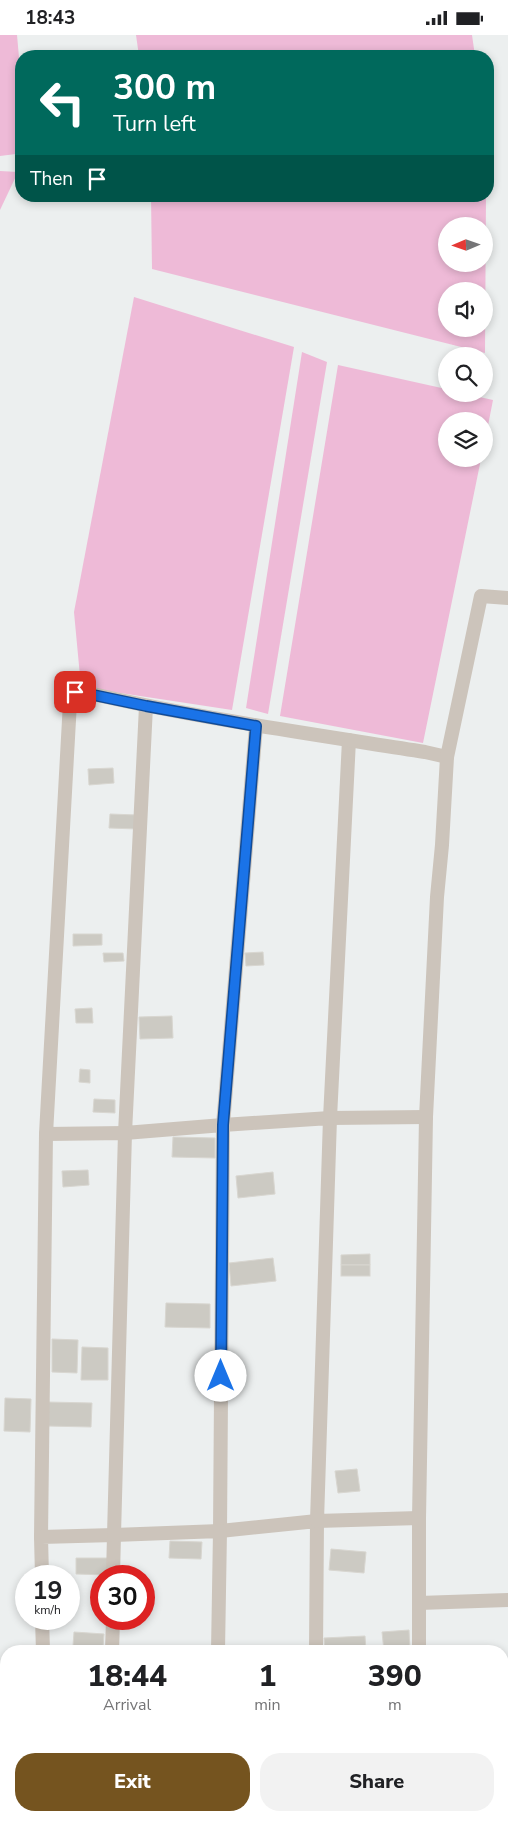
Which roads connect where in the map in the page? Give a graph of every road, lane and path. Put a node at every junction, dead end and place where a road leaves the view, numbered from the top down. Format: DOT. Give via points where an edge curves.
graph roads {
  1 [pos="508,598"];
  2 [pos="146,706"];
  3 [pos="256,726"];
  4 [pos="349,740"];
  5 [pos="447,757"];
  6 [pos="426,1117"];
  7 [pos="330,1118"];
  8 [pos="223,1125"];
  9 [pos="125,1133"];
  10 [pos="46,1134"];
  11 [pos="419,1518"];
  12 [pos="317,1521"];
  13 [pos="220,1531"];
  14 [pos="114,1535"];
  15 [pos="41,1537"];
  16 [pos="42,1565"];
  17 [pos="113,1565"];
  18 [pos="508,1600"];
  19 [pos="419,1603"];
  20 [pos="42,1630"];
  21 [pos="113,1630"];
  22 [pos="43,1645"];
  23 [pos="112,1645"];
  24 [pos="218,1645"];
  25 [pos="316,1645"];
  26 [pos="419,1645"];
  1 -- 5 [label="street" via="481,596"];
  2 -- 3 [label="street"];
  2 -- 9 [label="street"];
  2 -- 10 [label="street" via="75,692 70,702"];
  3 -- 4 [label="street"];
  3 -- 8 [label="street"];
  4 -- 5 [label="street"];
  4 -- 7 [label="street"];
  5 -- 6 [label="street"];
  6 -- 7 [label="street"];
  6 -- 11 [label="street"];
  7 -- 8 [label="street"];
  7 -- 12 [label="street"];
  8 -- 9 [label="street"];
  8 -- 13 [label="street"];
  9 -- 10 [label="street"];
  9 -- 14 [label="street"];
  10 -- 15 [label="street"];
  11 -- 12 [label="street"];
  11 -- 19 [label="street"];
  12 -- 13 [label="street"];
  12 -- 25 [label="street"];
  13 -- 14 [label="street"];
  13 -- 24 [label="street"];
  14 -- 15 [label="street"];
  14 -- 17 [label="street"];
  15 -- 16 [label="street"];
  18 -- 19 [label="street"];
  19 -- 26 [label="street"];
  20 -- 22 [label="street"];
  21 -- 23 [label="street"];
}
